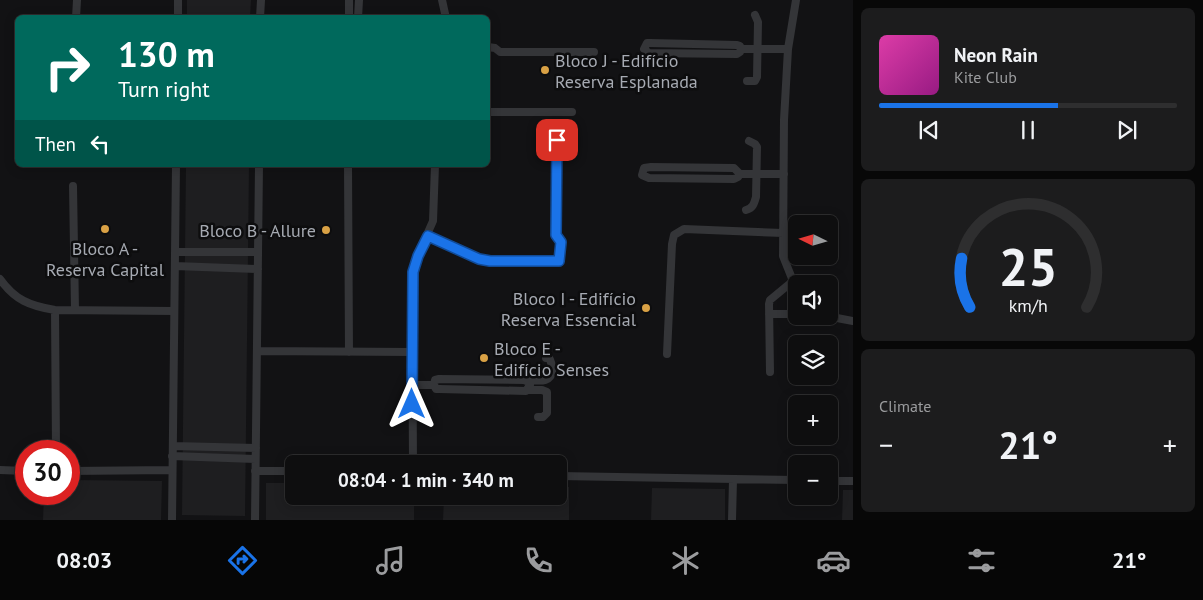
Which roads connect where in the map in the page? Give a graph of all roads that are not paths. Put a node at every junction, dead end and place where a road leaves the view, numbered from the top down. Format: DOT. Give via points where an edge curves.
graph roads {
  1 [pos="76,0"];
  2 [pos="178,0"];
  3 [pos="261,0"];
  4 [pos="350,0"];
  5 [pos="359,0"];
  6 [pos="442,0"];
  7 [pos="796,0"];
  8 [pos="76,15"];
  9 [pos="178,15"];
  10 [pos="260,15"];
  11 [pos="349,15"];
  12 [pos="358,15"];
  13 [pos="445,15"];
  14 [pos="755,15"];
  15 [pos="490,48"];
  16 [pos="741,49"];
  17 [pos="757,49"];
  18 [pos="788,49"];
  19 [pos="594,52"];
  20 [pos="747,81"];
  21 [pos="490,112"];
  22 [pos="572,112"];
  23 [pos="557,140"];
  24 [pos="749,141"];
  25 [pos="176,167"];
  26 [pos="259,167"];
  27 [pos="348,167"];
  28 [pos="436,167"];
  29 [pos="740,174"];
  30 [pos="756,174"];
  31 [pos="784,174"];
  32 [pos="73,186"];
  33 [pos="746,210"];
  34 [pos="783,233"];
  35 [pos="428,236"];
  36 [pos="175,252"];
  37 [pos="258,252"];
  38 [pos="175,266"];
  39 [pos="258,268"];
  40 [pos="792,275"];
  41 [pos="0,278"];
  42 [pos="788,287"];
  43 [pos="55,310"];
  44 [pos="75,310"];
  45 [pos="174,311"];
  46 [pos="769,314"];
  47 [pos="788,314"];
  48 [pos="838,318"];
  49 [pos="853,322"];
  50 [pos="257,351"];
  51 [pos="349,352"];
  52 [pos="412,352"];
  53 [pos="667,354"];
  54 [pos="546,358"];
  55 [pos="770,372"];
  56 [pos="527,380"];
  57 [pos="412,384"];
  58 [pos="434,385"];
  59 [pos="528,390"];
  60 [pos="538,417"];
  61 [pos="56,440"];
  62 [pos="173,446"];
  63 [pos="256,448"];
  64 [pos="413,455"];
  65 [pos="172,456"];
  66 [pos="256,459"];
  67 [pos="0,470"];
  68 [pos="172,470"];
  69 [pos="15,471"];
  70 [pos="80,471"];
  71 [pos="255,471"];
  72 [pos="285,471"];
  73 [pos="567,476"];
  74 [pos="733,480"];
  75 [pos="788,480"];
  76 [pos="838,480"];
  77 [pos="853,481"];
  78 [pos="172,520"];
  79 [pos="255,520"];
  80 [pos="732,520"];
  1 -- 8 [label="street"];
  2 -- 9 [label="street"];
  3 -- 10 [label="street"];
  4 -- 11 [label="street"];
  5 -- 12 [label="street"];
  6 -- 13 [label="street"];
  7 -- 18 [label="street"];
  14 -- 17 [label="street" via="758,22"];
  15 -- 19 [label="street" via="500,52"];
  16 -- 16 [label="street" via="737,45 650,43 644,49 649,53 737,54"];
  16 -- 17 [label="street"];
  17 -- 18 [label="street"];
  17 -- 20 [label="street" via="757,79"];
  18 -- 31 [label="street"];
  21 -- 22 [label="street"];
  23 -- 35 [label="street" via="556,235 561,242 559,261 479,259"];
  24 -- 30 [label="street" via="757,147"];
  25 -- 36 [label="street"];
  26 -- 37 [label="street"];
  27 -- 51 [label="street"];
  28 -- 35 [label="street" via="433,221"];
  29 -- 29 [label="street" via="734,168 651,167 644,168 642,175 649,178 734,179"];
  29 -- 30 [label="street"];
  30 -- 31 [label="street"];
  30 -- 33 [label="street" via="754,205"];
  31 -- 34 [label="street"];
  32 -- 44 [label="street"];
  34 -- 40 [label="street" via="783,256"];
  34 -- 53 [label="street" via="684,228 674,235"];
  35 -- 52 [label="street" via="413,272"];
  36 -- 37 [label="street"];
  36 -- 38 [label="street"];
  37 -- 39 [label="street"];
  38 -- 39 [label="street"];
  38 -- 45 [label="street"];
  39 -- 50 [label="street"];
  41 -- 43 [label="street" via="21,301"];
  42 -- 46 [label="street" via="770,300"];
  43 -- 44 [label="street"];
  43 -- 61 [label="street"];
  44 -- 45 [label="street"];
  45 -- 62 [label="street"];
  46 -- 47 [label="street"];
  46 -- 55 [label="street"];
  48 -- 49 [label="street"];
  50 -- 51 [label="street"];
  50 -- 63 [label="street"];
  51 -- 52 [label="street"];
  52 -- 57 [label="street"];
  54 -- 56 [label="street" via="552,362 550,378"];
  56 -- 58 [label="street" via="440,379"];
  56 -- 59 [label="street"];
  57 -- 58 [label="street"];
  57 -- 64 [label="street"];
  58 -- 59 [label="street" via="439,390"];
  59 -- 60 [label="street" via="547,392 547,413"];
  62 -- 63 [label="street"];
  62 -- 65 [label="street"];
  63 -- 66 [label="street"];
  65 -- 66 [label="street"];
  65 -- 68 [label="street"];
  66 -- 71 [label="street"];
  67 -- 69 [label="street"];
  68 -- 70 [label="street"];
  68 -- 78 [label="street"];
  71 -- 72 [label="street"];
  71 -- 79 [label="street"];
  73 -- 74 [label="street"];
  74 -- 75 [label="street"];
  74 -- 80 [label="street"];
  76 -- 77 [label="street"];
}
